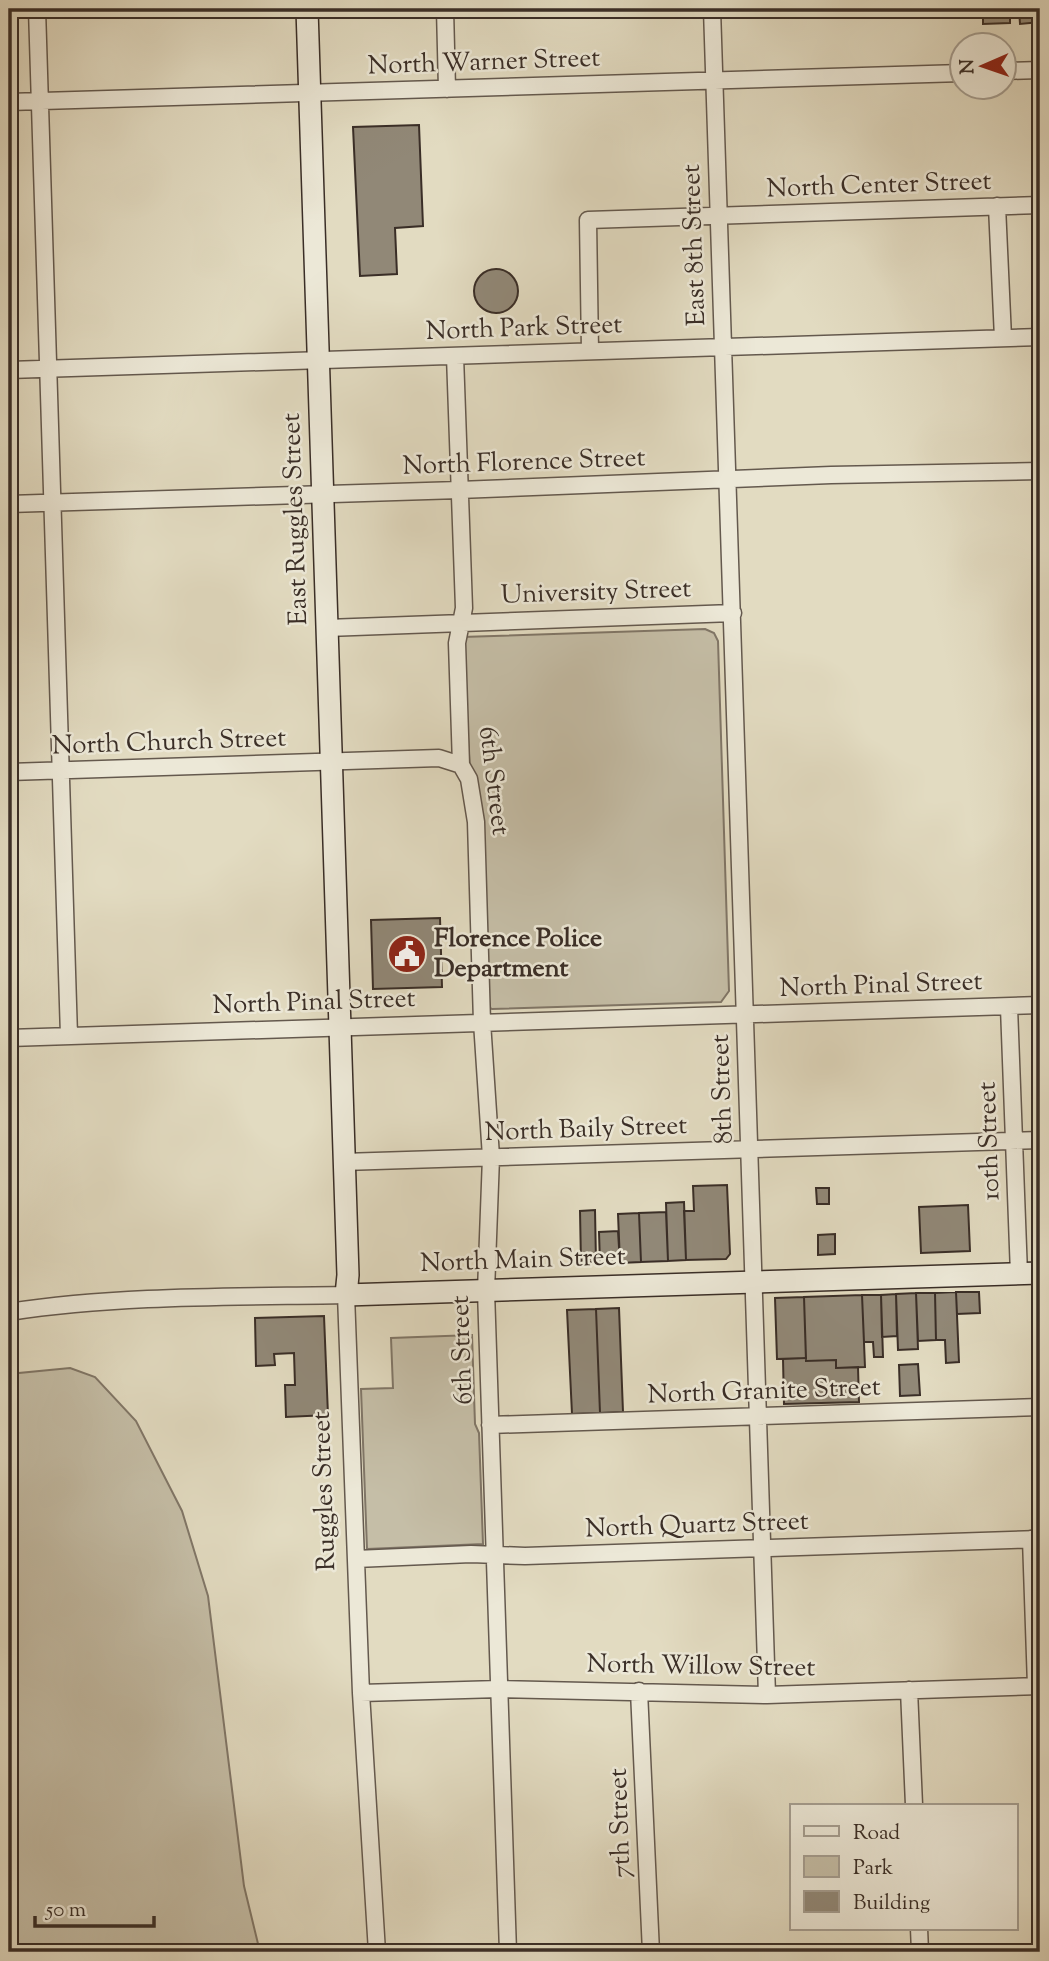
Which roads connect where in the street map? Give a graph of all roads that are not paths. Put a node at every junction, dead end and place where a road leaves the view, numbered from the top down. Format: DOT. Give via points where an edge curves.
graph roads {
  1 [pos="37,9"];
  2 [pos="307,9"];
  3 [pos="445,9"];
  4 [pos="712,9"];
  5 [pos="1040,70"];
  6 [pos="1018,71"];
  7 [pos="948,73"];
  8 [pos="714,80"];
  9 [pos="447,89"];
  10 [pos="310,93"];
  11 [pos="9,102"];
  12 [pos="40,102"];
  13 [pos="1040,205"];
  14 [pos="997,206"];
  15 [pos="719,216"];
  16 [pos="1040,337"];
  17 [pos="1003,338"];
  18 [pos="722,347"];
  19 [pos="590,351"];
  20 [pos="455,356"];
  21 [pos="319,360"];
  22 [pos="48,369"];
  23 [pos="9,370"];
  24 [pos="1040,471"];
  25 [pos="727,481"];
  26 [pos="459,490"];
  27 [pos="323,494"];
  28 [pos="52,503"];
  29 [pos="9,504"];
  30 [pos="733,613"];
  31 [pos="461,623"];
  32 [pos="327,628"];
  33 [pos="331,762"];
  34 [pos="461,765"];
  35 [pos="61,770"];
  36 [pos="9,772"];
  37 [pos="1040,1005"];
  38 [pos="1009,1007"];
  39 [pos="745,1014"];
  40 [pos="482,1022"];
  41 [pos="340,1028"];
  42 [pos="69,1036"];
  43 [pos="9,1038"];
  44 [pos="1014,1140"];
  45 [pos="1040,1140"];
  46 [pos="750,1149"];
  47 [pos="491,1157"];
  48 [pos="343,1162"];
  49 [pos="1040,1273"];
  50 [pos="1019,1274"];
  51 [pos="753,1282"];
  52 [pos="485,1291"];
  53 [pos="346,1295"];
  54 [pos="9,1312"];
  55 [pos="1040,1407"];
  56 [pos="758,1416"];
  57 [pos="490,1425"];
  58 [pos="1036,1539"];
  59 [pos="762,1548"];
  60 [pos="496,1554"];
  61 [pos="356,1559"];
  62 [pos="1038,1686"];
  63 [pos="499,1689"];
  64 [pos="909,1690"];
  65 [pos="639,1691"];
  66 [pos="361,1693"];
  67 [pos="767,1695"];
  68 [pos="914,1804"];
  69 [pos="919,1930"];
  70 [pos="377,1952"];
  71 [pos="508,1952"];
  72 [pos="651,1952"];
  73 [pos="920,1952"];
  1 -- 12 [label="street"];
  2 -- 10 [label="street, East Ruggles Street"];
  3 -- 9 [label="street"];
  4 -- 8 [label="street, East 8th Street"];
  5 -- 6 [label="street"];
  7 -- 8 [label="street, North Warner Street"];
  8 -- 9 [label="street, North Warner Street"];
  8 -- 15 [label="street, East 8th Street"];
  9 -- 10 [label="street, North Warner Street"];
  10 -- 12 [label="street, North Warner Street"];
  10 -- 21 [label="street, East Ruggles Street"];
  11 -- 12 [label="street, North Warner Street"];
  12 -- 22 [label="street"];
  13 -- 14 [label="street, North Center Street"];
  14 -- 15 [label="street, North Center Street"];
  14 -- 17 [label="street"];
  15 -- 18 [label="street, East 8th Street"];
  15 -- 19 [label="street, North Center Street" via="588,220"];
  16 -- 17 [label="street, North Park Street"];
  17 -- 18 [label="street, North Park Street"];
  18 -- 19 [label="street, North Park Street"];
  18 -- 25 [label="street, East 8th Street"];
  19 -- 20 [label="street, North Park Street"];
  20 -- 21 [label="street, North Park Street"];
  20 -- 26 [label="street, 6th Street"];
  21 -- 22 [label="street, North Park Street"];
  21 -- 27 [label="street, East Ruggles Street"];
  22 -- 23 [label="street, North Park Street"];
  22 -- 28 [label="street"];
  24 -- 25 [label="street, North Florence Street"];
  25 -- 26 [label="street, North Florence Street"];
  25 -- 30 [label="street, 8th Street"];
  26 -- 27 [label="street, North Florence Street"];
  26 -- 31 [label="street, 6th Street"];
  27 -- 28 [label="street, North Florence Street"];
  27 -- 32 [label="street, East Ruggles Street"];
  28 -- 29 [label="street, North Florence Street"];
  28 -- 35 [label="street"];
  30 -- 31 [label="street, University Street"];
  30 -- 39 [label="street, 8th Street"];
  31 -- 32 [label="street, University Street"];
  31 -- 34 [label="street, 6th Street" via="457,643"];
  32 -- 33 [label="street, East Ruggles Street"];
  33 -- 34 [label="street, North Church Street" via="439,758"];
  33 -- 35 [label="street, North Church Street"];
  33 -- 41 [label="street, East Ruggles Street"];
  34 -- 40 [label="street, 6th Street" via="470,779 476,822"];
  35 -- 36 [label="street, North Church Street"];
  35 -- 42 [label="street"];
  37 -- 38 [label="street, North Pinal Street"];
  38 -- 39 [label="street, North Pinal Street"];
  38 -- 44 [label="street, 10th Street"];
  39 -- 40 [label="street, North Pinal Street"];
  39 -- 46 [label="street, 8th Street"];
  40 -- 41 [label="street, North Pinal Street"];
  40 -- 47 [label="street, 6th Street"];
  41 -- 42 [label="street, North Pinal Street"];
  41 -- 48 [label="street, Ruggles Street"];
  42 -- 43 [label="street, North Pinal Street"];
  44 -- 45 [label="street, North Baily Street"];
  44 -- 46 [label="street, North Baily Street"];
  44 -- 50 [label="street, 10th Street"];
  46 -- 47 [label="street, North Baily Street"];
  46 -- 51 [label="street, 8th Street"];
  47 -- 48 [label="street, North Baily Street"];
  47 -- 52 [label="street, 6th Street"];
  48 -- 53 [label="street, Ruggles Street"];
  49 -- 50 [label="street, North Main Street"];
  50 -- 51 [label="street, North Main Street"];
  51 -- 52 [label="street, North Main Street"];
  51 -- 56 [label="street, 8th Street"];
  52 -- 53 [label="street, North Main Street"];
  52 -- 57 [label="street, 6th Street"];
  53 -- 54 [label="street, North Main Street" via="59,1304"];
  53 -- 61 [label="street, Ruggles Street"];
  55 -- 56 [label="street, North Granite Street"];
  56 -- 57 [label="street, North Granite Street"];
  56 -- 59 [label="street, 8th Street"];
  57 -- 60 [label="street, 6th Street"];
  58 -- 59 [label="street, North Quartz Street"];
  58 -- 62 [label="street"];
  59 -- 60 [label="street, North Quartz Street"];
  59 -- 67 [label="street, 8th Street"];
  60 -- 61 [label="street, North Quartz Street"];
  60 -- 63 [label="street, 6th Street"];
  61 -- 66 [label="street, Ruggles Street"];
  62 -- 64 [label="street, North Willow Street"];
  63 -- 65 [label="street, North Willow Street"];
  63 -- 66 [label="street, North Willow Street"];
  63 -- 71 [label="street, 6th Street"];
  64 -- 67 [label="street, North Willow Street"];
  64 -- 68 [label="street"];
  65 -- 67 [label="street, North Willow Street"];
  65 -- 72 [label="street, 7th Street"];
  66 -- 70 [label="street, Ruggles Street"];
  69 -- 73 [label="street"];
}
